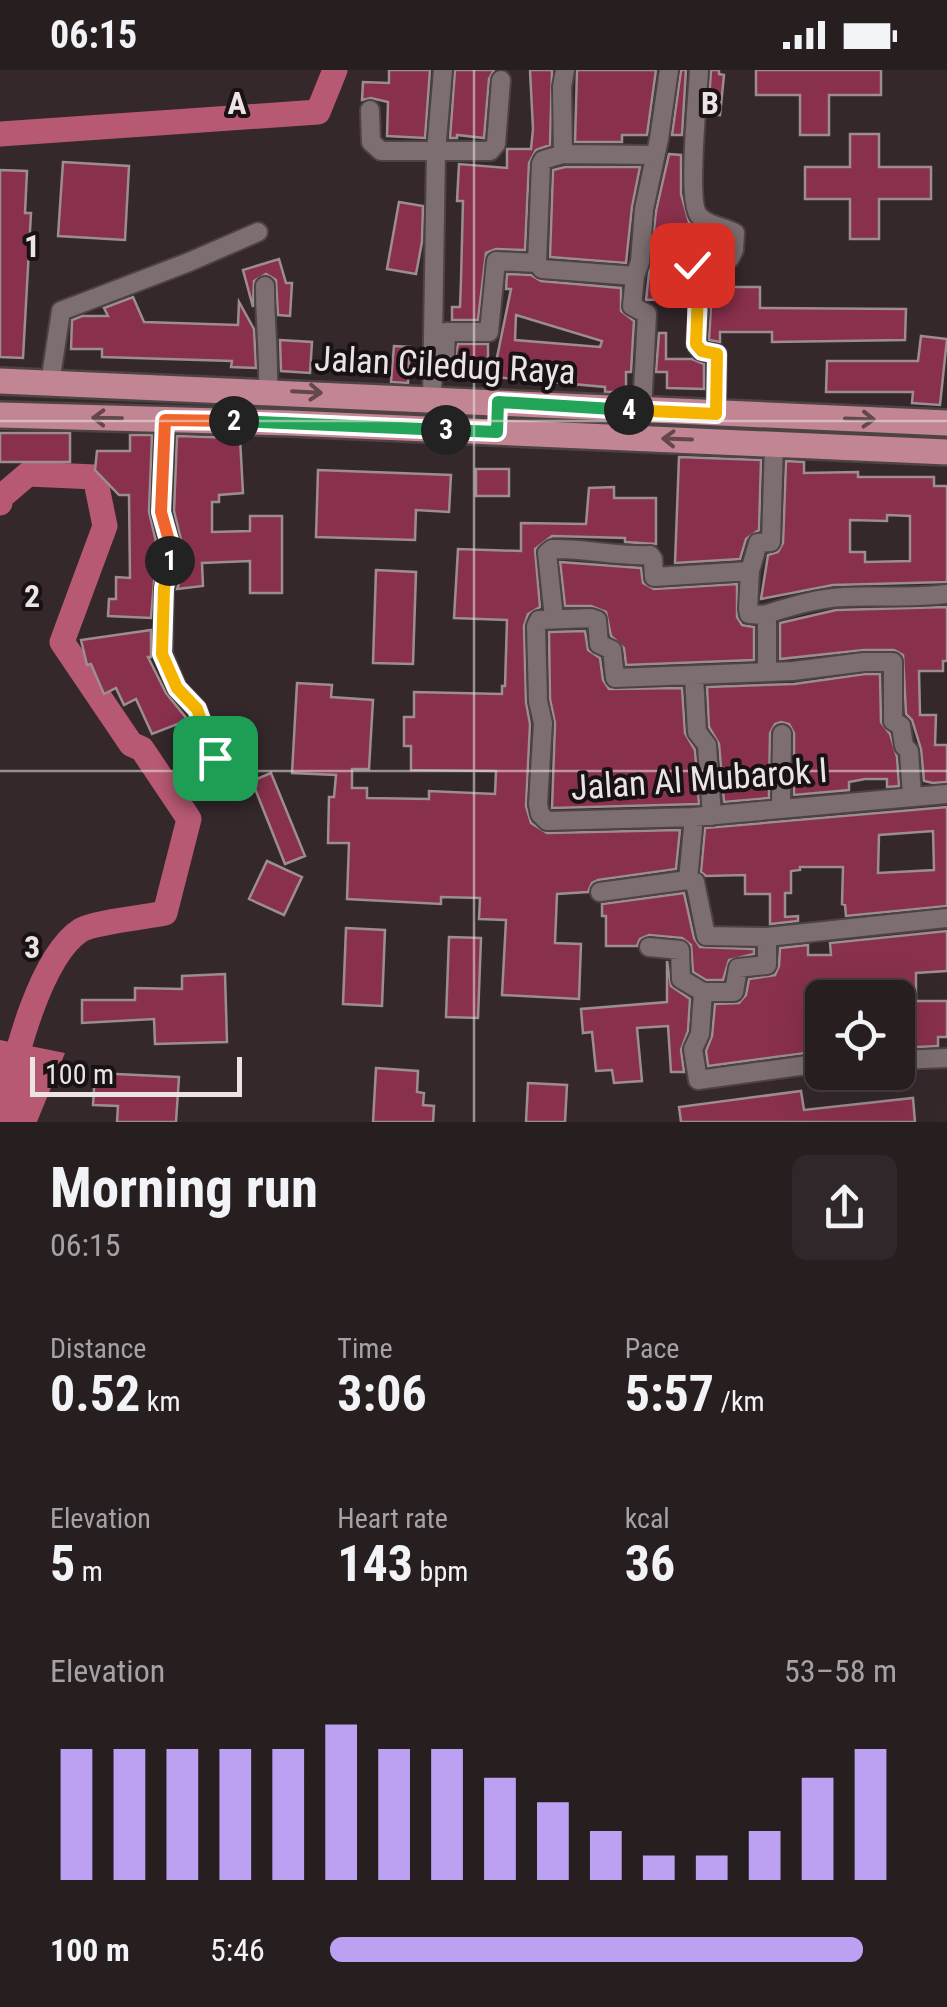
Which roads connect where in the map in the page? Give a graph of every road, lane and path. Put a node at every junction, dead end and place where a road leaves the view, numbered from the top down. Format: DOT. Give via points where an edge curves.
graph roads {
  1 [pos="443,70"];
  2 [pos="565,70"];
  3 [pos="669,70"];
  4 [pos="699,70"];
  5 [pos="500,80"];
  6 [pos="370,110"];
  7 [pos="436,152"];
  8 [pos="563,154"];
  9 [pos="654,156"];
  10 [pos="258,232"];
  11 [pos="537,263"];
  12 [pos="634,276"];
  13 [pos="265,286"];
  14 [pos="441,332"];
  15 [pos="0,381"];
  16 [pos="50,383"];
  17 [pos="268,390"];
  18 [pos="437,399"];
  19 [pos="498,402"];
  20 [pos="642,410"];
  21 [pos="716,414"];
  22 [pos="0,415"];
  23 [pos="774,416"];
  24 [pos="165,420"];
  25 [pos="947,422"];
  26 [pos="497,432"];
  27 [pos="774,443"];
  28 [pos="947,452"];
  29 [pos="750,571"];
  30 [pos="947,594"];
  31 [pos="766,616"];
  32 [pos="554,618"];
  33 [pos="768,672"];
  34 [pos="694,676"];
  35 [pos="782,734"];
  36 [pos="215,758"];
  37 [pos="947,794"];
  38 [pos="912,796"];
  39 [pos="781,809"];
  40 [pos="703,816"];
  41 [pos="688,880"];
  42 [pos="600,892"];
  43 [pos="947,918"];
  44 [pos="768,937"];
  45 [pos="649,947"];
  46 [pos="702,992"];
  47 [pos="947,1058"];
  48 [pos="915,1059"];
  49 [pos="805,1065"];
  1 -- 7 [label="street"];
  2 -- 8 [label="street"];
  3 -- 9 [label="street"];
  4 -- 21 [label="street" via="695,211 735,234 730,258 698,258 692,265 696,344 717,354"];
  5 -- 7 [label="street" via="493,150"];
  6 -- 7 [label="street" via="376,148"];
  7 -- 14 [label="street"];
  8 -- 9 [label="street"];
  8 -- 11 [label="street" via="541,164"];
  9 -- 12 [label="street"];
  10 -- 16 [label="street" via="60,312"];
  11 -- 12 [label="street" via="542,269"];
  11 -- 14 [label="street" via="496,261 488,333"];
  12 -- 20 [label="street" via="632,306 647,314"];
  13 -- 17 [label="street"];
  14 -- 18 [label="street"];
  15 -- 16 [label="main road, Jalan Ciledug Raya"];
  16 -- 17 [label="main road, Jalan Ciledug Raya"];
  17 -- 18 [label="main road, Jalan Ciledug Raya, one-way"];
  18 -- 19 [label="main road, Jalan Ciledug Raya"];
  19 -- 20 [label="main road, Jalan Ciledug Raya"];
  19 -- 26 [label="main road"];
  20 -- 21 [label="main road, Jalan Ciledug Raya"];
  21 -- 23 [label="main road, Jalan Ciledug Raya"];
  24 -- 22 [label="main road, Jalan Ciledug Raya, one-way"];
  23 -- 25 [label="main road, Jalan Ciledug Raya, one-way"];
  23 -- 27 [label="main road"];
  24 -- 26 [label="main road, Jalan Ciledug Raya"];
  24 -- 36 [label="street" via="161,512 170,544 162,654 177,688 197,709"];
  27 -- 26 [label="main road, Jalan Ciledug Raya, one-way"];
  27 -- 28 [label="main road, Jalan Ciledug Raya"];
  27 -- 29 [label="street" via="771,542 758,542"];
  29 -- 31 [label="street" via="749,614"];
  29 -- 32 [label="street" via="654,578 650,556 552,549 547,553"];
  30 -- 31 [label="street" via="844,597"];
  31 -- 33 [label="street"];
  32 -- 34 [label="street" via="596,620 598,642 612,650 614,678"];
  32 -- 40 [label="street, Jalan Al Mubarok I" via="536,626 544,723 540,814 571,822"];
  33 -- 34 [label="street"];
  33 -- 38 [label="street" via="893,662 893,721 909,750"];
  34 -- 40 [label="street" via="697,732 707,746"];
  35 -- 39 [label="street"];
  37 -- 38 [label="street, Jalan Al Mubarok I"];
  38 -- 39 [label="street, Jalan Al Mubarok I"];
  39 -- 40 [label="street, Jalan Al Mubarok I"];
  40 -- 41 [label="street"];
  41 -- 42 [label="street"];
  41 -- 44 [label="street" via="695,882 706,936"];
  43 -- 44 [label="street"];
  44 -- 46 [label="street" via="767,966 738,968 734,992"];
  45 -- 46 [label="street" via="680,950 682,979"];
  46 -- 49 [label="street" via="693,1048 698,1080"];
  47 -- 48 [label="street"];
}
